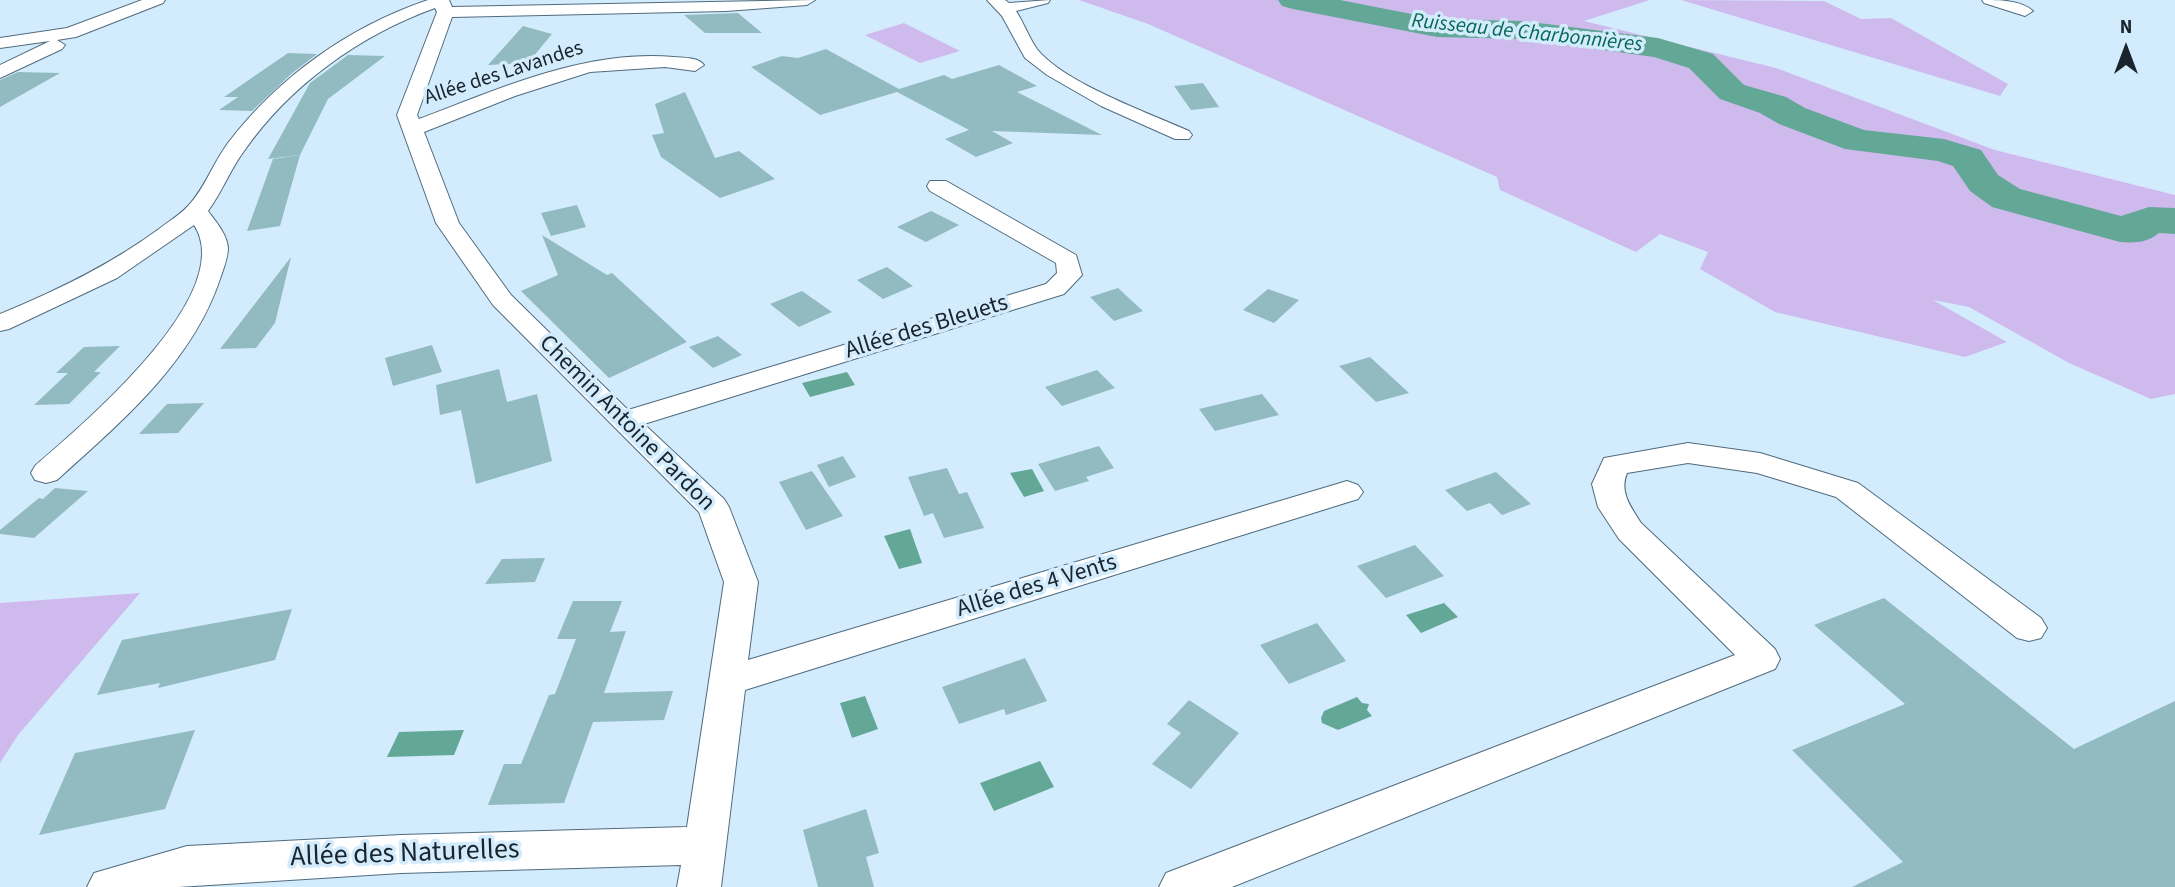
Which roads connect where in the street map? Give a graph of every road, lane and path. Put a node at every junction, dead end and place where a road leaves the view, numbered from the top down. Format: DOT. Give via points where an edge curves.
graph roads {
  1 [pos="157,0"];
  2 [pos="807,0"];
  3 [pos="1042,0"];
  4 [pos="1990,0"];
  5 [pos="442,4"];
  6 [pos="1002,4"];
  7 [pos="2025,11"];
  8 [pos="70,33"];
  9 [pos="0,43"];
  10 [pos="695,65"];
  11 [pos="0,72"];
  12 [pos="412,130"];
  13 [pos="1182,135"];
  14 [pos="939,186"];
  15 [pos="196,211"];
  16 [pos="0,323"];
  17 [pos="623,421"];
  18 [pos="46,473"];
  19 [pos="1347,492"];
  20 [pos="2029,628"];
  21 [pos="727,681"];
  22 [pos="704,845"];
  23 [pos="109,887"];
  24 [pos="699,887"];
  25 [pos="1181,887"];
  1 -- 8 [label="street"];
  2 -- 5 [label="street" via="726,6"];
  3 -- 6 [label="street"];
  4 -- 7 [label="street"];
  5 -- 12 [label="street, Chemin Antoine Pardon" via="407,115"];
  5 -- 15 [label="street" via="416,8 348,44 293,85 250,128"];
  6 -- 13 [label="street" via="1036,59 1100,98"];
  8 -- 9 [label="street"];
  8 -- 11 [label="street" via="55,46"];
  10 -- 12 [label="street, Allée des Lavandes" via="665,62 587,67"];
  12 -- 17 [label="street, Chemin Antoine Pardon" via="448,223 502,300"];
  14 -- 17 [label="street, Allée des Bleuets" via="1067,260 1070,275 1055,289"];
  15 -- 16 [label="street" via="91,285"];
  15 -- 18 [label="street" via="209,228 216,249 194,310 144,380"];
  17 -- 21 [label="street, Chemin Antoine Pardon" via="713,507 741,582"];
  19 -- 21 [label="street, Allée des 4 Vents"];
  20 -- 25 [label="street" via="1847,490 1760,463 1688,453 1615,465 1606,484 1630,531 1762,659"];
  21 -- 22 [label="street, Chemin Antoine Pardon"];
  22 -- 23 [label="street, Allée des Naturelles" via="187,864"];
  22 -- 24 [label="street, Chemin Antoine Pardon"];
}
